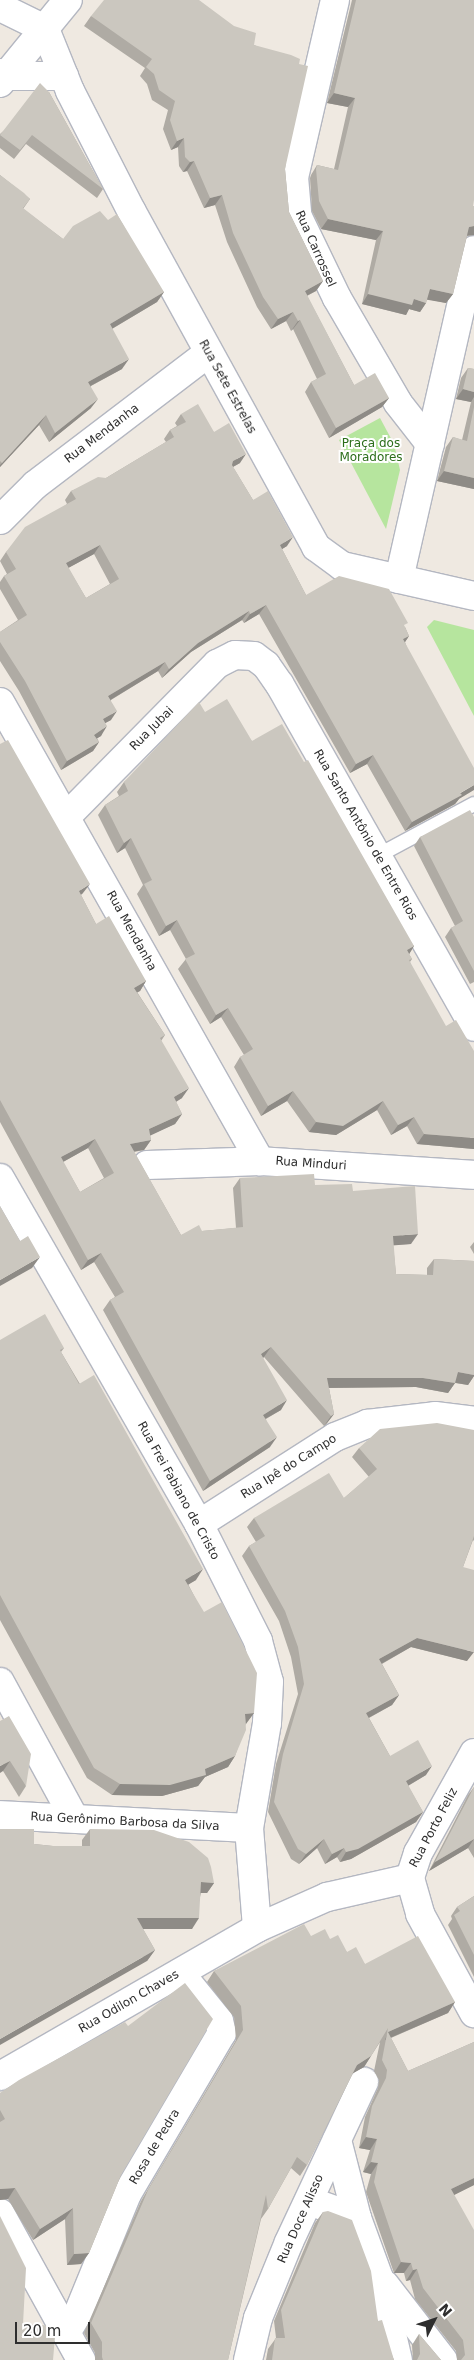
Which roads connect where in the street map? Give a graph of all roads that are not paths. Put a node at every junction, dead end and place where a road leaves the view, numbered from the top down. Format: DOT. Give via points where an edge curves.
graph roads {
  1 [pos="68,0"];
  2 [pos="336,0"];
  3 [pos="0,7"];
  4 [pos="45,29"];
  5 [pos="64,76"];
  6 [pos="2,78"];
  7 [pos="474,250"];
  8 [pos="208,353"];
  9 [pos="430,444"];
  10 [pos="0,520"];
  11 [pos="399,579"];
  12 [pos="474,596"];
  13 [pos="245,654"];
  14 [pos="0,702"];
  15 [pos="474,804"];
  16 [pos="67,816"];
  17 [pos="377,856"];
  18 [pos="474,1027"];
  19 [pos="260,1161"];
  20 [pos="148,1165"];
  21 [pos="474,1175"];
  22 [pos="0,1178"];
  23 [pos="474,1421"];
  24 [pos="199,1524"];
  25 [pos="0,1682"];
  26 [pos="474,1753"];
  27 [pos="0,1815"];
  28 [pos="74,1818"];
  29 [pos="249,1828"];
  30 [pos="410,1878"];
  31 [pos="257,1928"];
  32 [pos="180,1973"];
  33 [pos="474,2013"];
  34 [pos="0,2076"];
  35 [pos="364,2082"];
  36 [pos="337,2140"];
  37 [pos="309,2201"];
  38 [pos="0,2213"];
  39 [pos="357,2218"];
  40 [pos="379,2278"];
  41 [pos="66,2333"];
  42 [pos="81,2360"];
  43 [pos="248,2360"];
  44 [pos="398,2360"];
  45 [pos="443,2360"];
  1 -- 4 [label="street"];
  2 -- 9 [label="street, Rua Carrossel" via="294,177 297,215 337,298 398,404"];
  3 -- 4 [label="street"];
  4 -- 5 [label="street, Rua Sete Estrelas"];
  4 -- 6 [label="street"];
  5 -- 6 [label="street"];
  5 -- 8 [label="street, Rua Sete Estrelas"];
  7 -- 9 [label="street"];
  8 -- 10 [label="street, Rua Mendanha" via="35,486"];
  8 -- 11 [label="street, Rua Sete Estrelas" via="316,546 342,566"];
  9 -- 11 [label="street"];
  11 -- 12 [label="street, Rua Sete Estrelas"];
  13 -- 16 [label="street, Rua Jubai" via="217,664"];
  13 -- 17 [label="street, Rua Santo Antônio de Entre Rios" via="266,665 280,685"];
  14 -- 16 [label="street, Rua Mendanha"];
  15 -- 17 [label="lane"];
  16 -- 19 [label="street, Rua Mendanha"];
  17 -- 18 [label="street, Rua Santo Antônio de Entre Rios"];
  19 -- 20 [label="street, Rua Minduri"];
  19 -- 21 [label="street, Rua Minduri"];
  22 -- 24 [label="street, Rua Frei Fabiano de Cristo"];
  23 -- 24 [label="street, Rua Ipê do Campo" via="435,1416 366,1424 335,1437"];
  24 -- 29 [label="street, Rua Frei Fabiano de Cristo" via="258,1641 269,1682 268,1723"];
  25 -- 28 [label="street"];
  26 -- 30 [label="street, Rua Porto Feliz" via="418,1853"];
  27 -- 28 [label="street, Rua Gerônimo Barbosa da Silva"];
  28 -- 29 [label="street, Rua Gerônimo Barbosa da Silva"];
  29 -- 31 [label="street, Rua Frei Fabiano de Cristo"];
  30 -- 31 [label="street, Rua Odilon Chaves" via="327,1897"];
  30 -- 33 [label="street" via="420,1914"];
  31 -- 32 [label="street, Rua Odilon Chaves"];
  32 -- 34 [label="street, Rua Odilon Chaves"];
  32 -- 41 [label="street, Rosa de Pedra" via="219,2021 222,2033 127,2194 79,2310"];
  35 -- 36 [label="street, Rua Doce Alisso"];
  36 -- 37 [label="street, Rua Doce Alisso"];
  36 -- 39 [label="street"];
  37 -- 39 [label="street"];
  37 -- 43 [label="street, Rua Doce Alisso" via="258,2318"];
  38 -- 41 [label="street"];
  39 -- 40 [label="street"];
  40 -- 44 [label="street"];
  40 -- 45 [label="street"];
  41 -- 42 [label="street"];
}
